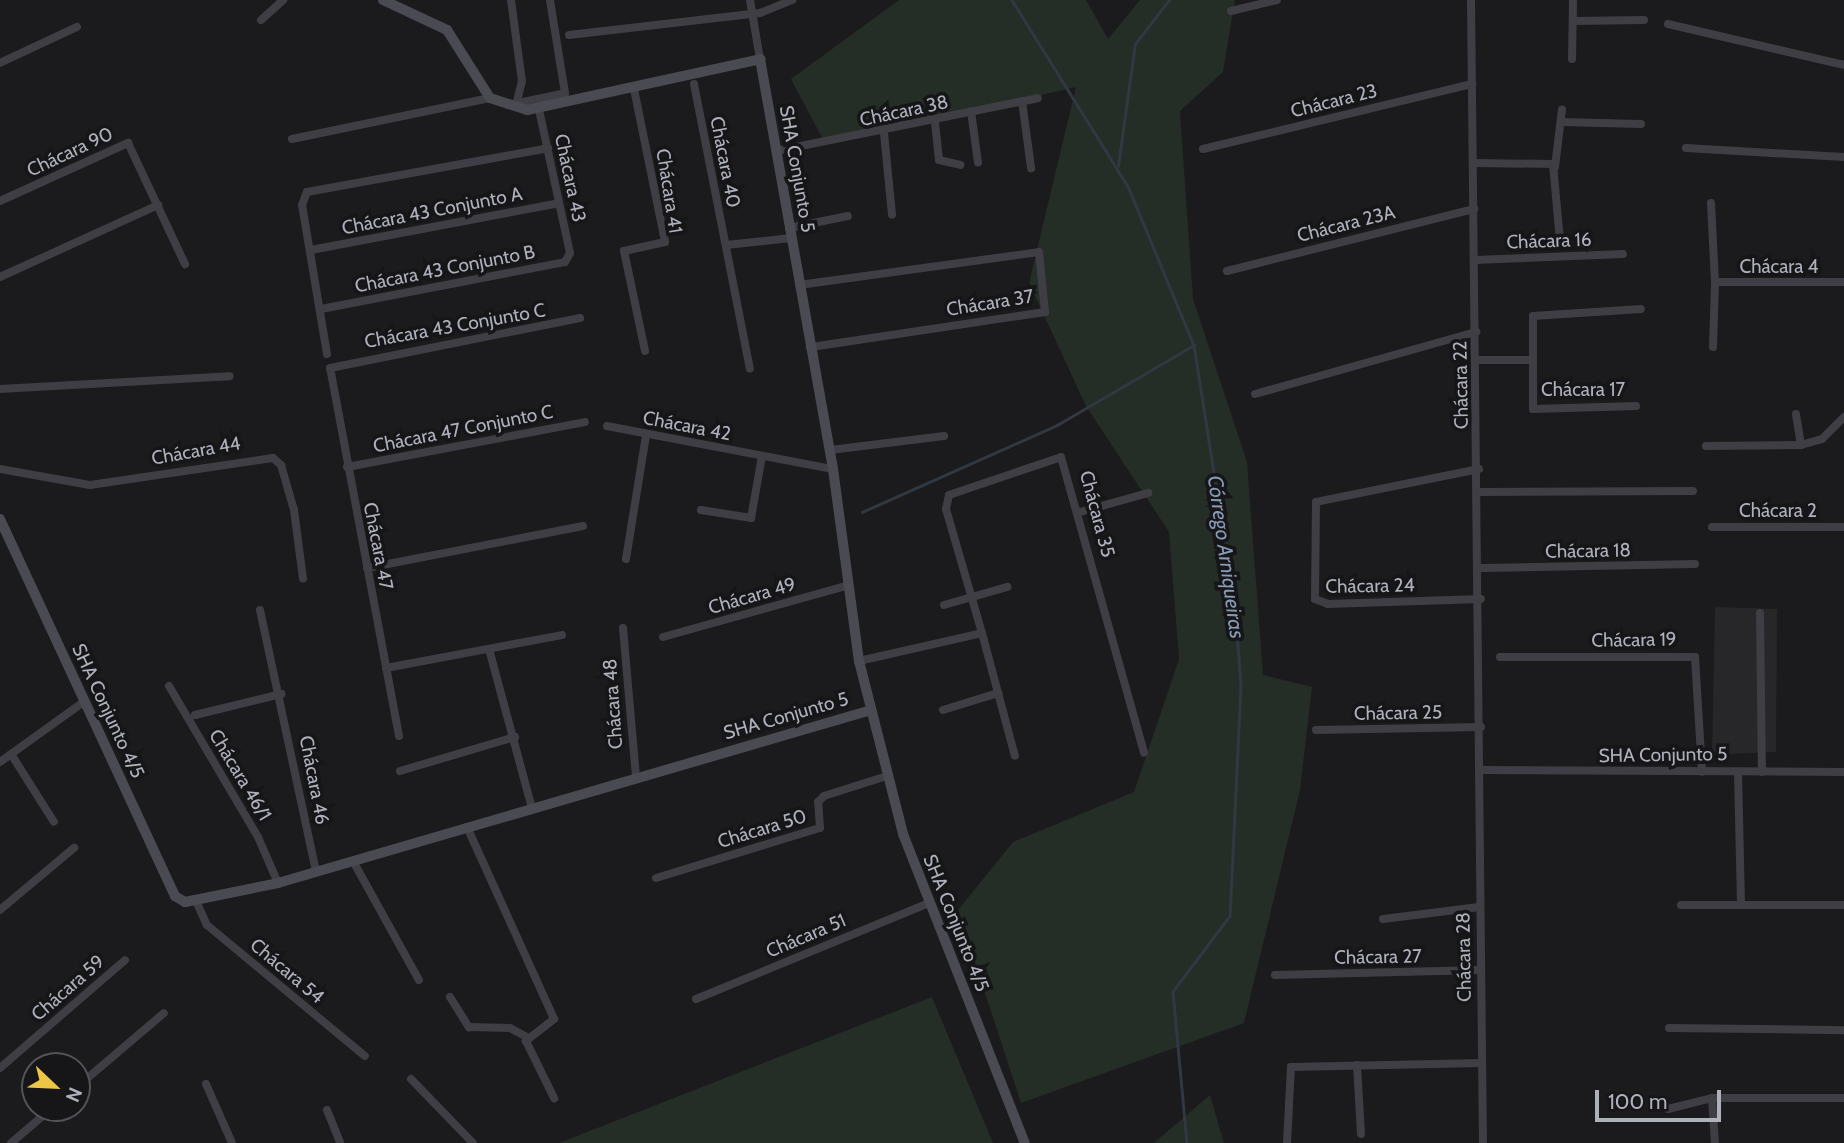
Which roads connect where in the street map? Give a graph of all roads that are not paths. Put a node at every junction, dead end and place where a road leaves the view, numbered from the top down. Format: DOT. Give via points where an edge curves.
graph roads {
  1 [pos="283,0"];
  2 [pos="383,0"];
  3 [pos="511,0"];
  4 [pos="550,0"];
  5 [pos="750,0"];
  6 [pos="792,0"];
  7 [pos="1278,0"];
  8 [pos="1471,0"];
  9 [pos="1573,0"];
  10 [pos="1231,11"];
  11 [pos="752,12"];
  12 [pos="261,20"];
  13 [pos="1644,20"];
  14 [pos="1573,21"];
  15 [pos="1668,24"];
  16 [pos="77,27"];
  17 [pos="569,35"];
  18 [pos="760,59"];
  19 [pos="1573,59"];
  20 [pos="0,63"];
  21 [pos="1844,65"];
  22 [pos="694,84"];
  23 [pos="1472,84"];
  24 [pos="634,89"];
  25 [pos="491,97"];
  26 [pos="1038,98"];
  27 [pos="1022,101"];
  28 [pos="512,103"];
  29 [pos="1563,109"];
  30 [pos="539,110"];
  31 [pos="971,111"];
  32 [pos="935,122"];
  33 [pos="1561,122"];
  34 [pos="1641,124"];
  35 [pos="884,132"];
  36 [pos="292,139"];
  37 [pos="548,148"];
  38 [pos="1686,148"];
  39 [pos="1203,149"];
  40 [pos="776,151"];
  41 [pos="1844,157"];
  42 [pos="978,163"];
  43 [pos="1473,163"];
  44 [pos="960,165"];
  45 [pos="1555,167"];
  46 [pos="1031,168"];
  47 [pos="0,201"];
  48 [pos="559,203"];
  49 [pos="1711,203"];
  50 [pos="158,205"];
  51 [pos="1474,209"];
  52 [pos="892,215"];
  53 [pos="848,216"];
  54 [pos="790,233"];
  55 [pos="1560,241"];
  56 [pos="726,245"];
  57 [pos="311,250"];
  58 [pos="570,253"];
  59 [pos="1623,254"];
  60 [pos="1475,260"];
  61 [pos="185,264"];
  62 [pos="1227,271"];
  63 [pos="0,277"];
  64 [pos="1714,282"];
  65 [pos="1844,282"];
  66 [pos="799,285"];
  67 [pos="321,309"];
  68 [pos="1641,309"];
  69 [pos="580,318"];
  70 [pos="1476,332"];
  71 [pos="810,347"];
  72 [pos="1713,347"];
  73 [pos="645,351"];
  74 [pos="327,354"];
  75 [pos="1477,360"];
  76 [pos="1532,360"];
  77 [pos="335,364"];
  78 [pos="750,369"];
  79 [pos="230,376"];
  80 [pos="0,389"];
  81 [pos="1255,394"];
  82 [pos="1636,406"];
  83 [pos="1796,414"];
  84 [pos="1844,417"];
  85 [pos="585,422"];
  86 [pos="607,426"];
  87 [pos="646,435"];
  88 [pos="944,436"];
  89 [pos="1801,445"];
  90 [pos="1706,446"];
  91 [pos="830,450"];
  92 [pos="762,456"];
  93 [pos="347,467"];
  94 [pos="0,469"];
  95 [pos="833,469"];
  96 [pos="1479,469"];
  97 [pos="1693,491"];
  98 [pos="1479,492"];
  99 [pos="1148,494"];
  100 [pos="701,510"];
  101 [pos="1080,512"];
  102 [pos="0,519"];
  103 [pos="583,526"];
  104 [pos="1712,527"];
  105 [pos="1844,527"];
  106 [pos="626,559"];
  107 [pos="1695,564"];
  108 [pos="367,568"];
  109 [pos="1480,568"];
  110 [pos="303,578"];
  111 [pos="849,585"];
  112 [pos="1007,587"];
  113 [pos="972,597"];
  114 [pos="1481,598"];
  115 [pos="944,605"];
  116 [pos="260,610"];
  117 [pos="1760,613"];
  118 [pos="623,628"];
  119 [pos="982,633"];
  120 [pos="562,635"];
  121 [pos="663,638"];
  122 [pos="489,649"];
  123 [pos="1500,657"];
  124 [pos="859,661"];
  125 [pos="386,668"];
  126 [pos="169,686"];
  127 [pos="998,693"];
  128 [pos="281,694"];
  129 [pos="85,701"];
  130 [pos="871,710"];
  131 [pos="943,710"];
  132 [pos="195,715"];
  133 [pos="1481,727"];
  134 [pos="1316,730"];
  135 [pos="399,736"];
  136 [pos="515,737"];
  137 [pos="1144,753"];
  138 [pos="11,754"];
  139 [pos="1015,756"];
  140 [pos="0,762"];
  141 [pos="400,771"];
  142 [pos="1482,771"];
  143 [pos="1702,772"];
  144 [pos="1738,772"];
  145 [pos="1762,772"];
  146 [pos="1844,772"];
  147 [pos="887,776"];
  148 [pos="636,777"];
  149 [pos="532,808"];
  150 [pos="54,822"];
  151 [pos="467,827"];
  152 [pos="74,848"];
  153 [pos="353,861"];
  154 [pos="316,871"];
  155 [pos="656,878"];
  156 [pos="278,883"];
  157 [pos="197,903"];
  158 [pos="929,903"];
  159 [pos="1681,905"];
  160 [pos="1741,905"];
  161 [pos="1844,905"];
  162 [pos="1479,907"];
  163 [pos="0,910"];
  164 [pos="1383,919"];
  165 [pos="125,960"];
  166 [pos="1481,970"];
  167 [pos="1275,975"];
  168 [pos="419,980"];
  169 [pos="450,997"];
  170 [pos="696,999"];
  171 [pos="164,1013"];
  172 [pos="1669,1028"];
  173 [pos="1844,1030"];
  174 [pos="527,1037"];
  175 [pos="365,1056"];
  176 [pos="1482,1063"];
  177 [pos="1357,1065"];
  178 [pos="0,1068"];
  179 [pos="91,1075"];
  180 [pos="411,1079"];
  181 [pos="206,1084"];
  182 [pos="554,1098"];
  183 [pos="1712,1098"];
  184 [pos="1844,1098"];
  185 [pos="1668,1109"];
  186 [pos="327,1110"];
  187 [pos="36,1122"];
  188 [pos="1361,1135"];
  189 [pos="11,1143"];
  190 [pos="232,1143"];
  191 [pos="340,1143"];
  192 [pos="473,1143"];
  193 [pos="1025,1143"];
  194 [pos="1287,1143"];
  195 [pos="1483,1143"];
  196 [pos="1715,1143"];
  1 -- 12 [label="street"];
  2 -- 25 [label="street" via="447,30"];
  3 -- 28 [label="street" via="522,81"];
  4 -- 28 [label="street" via="565,93"];
  5 -- 11 [label="street, SHA Conjunto 5"];
  6 -- 11 [label="street"];
  7 -- 10 [label="street"];
  8 -- 23 [label="street, Chácara 22"];
  9 -- 14 [label="street"];
  11 -- 17 [label="street"];
  11 -- 18 [label="street, SHA Conjunto 5"];
  13 -- 14 [label="street"];
  14 -- 19 [label="street"];
  15 -- 21 [label="street"];
  16 -- 20 [label="street"];
  18 -- 24 [label="street"];
  18 -- 40 [label="street, SHA Conjunto 5"];
  22 -- 56 [label="street, Chácara 40"];
  23 -- 39 [label="street, Chácara 23"];
  23 -- 43 [label="street, Chácara 22"];
  24 -- 30 [label="street"];
  24 -- 73 [label="street, Chácara 41" via="665,242 624,251"];
  25 -- 28 [label="street"];
  25 -- 36 [label="street"];
  26 -- 27 [label="street, Chácara 38"];
  27 -- 31 [label="street, Chácara 38"];
  27 -- 46 [label="street"];
  28 -- 30 [label="street"];
  29 -- 33 [label="street"];
  30 -- 37 [label="street, Chácara 43"];
  31 -- 32 [label="street, Chácara 38"];
  31 -- 42 [label="street"];
  32 -- 35 [label="street, Chácara 38"];
  32 -- 44 [label="street" via="939,160"];
  33 -- 34 [label="street"];
  33 -- 45 [label="street"];
  35 -- 40 [label="street, Chácara 38"];
  35 -- 52 [label="street"];
  37 -- 48 [label="street, Chácara 43"];
  37 -- 57 [label="street, Chácara 43 Conjunto A" via="307,192 302,205"];
  38 -- 41 [label="street"];
  40 -- 54 [label="street, SHA Conjunto 5"];
  43 -- 45 [label="street" via="1546,161"];
  43 -- 51 [label="street, Chácara 22"];
  45 -- 55 [label="street"];
  47 -- 50 [label="street, Chácara 90" via="128,143"];
  48 -- 57 [label="street, Chácara 43 Conjunto A"];
  48 -- 58 [label="street, Chácara 43"];
  49 -- 64 [label="street, Chácara 4"];
  50 -- 61 [label="street, Chácara 90"];
  50 -- 63 [label="street"];
  51 -- 60 [label="street, Chácara 22"];
  51 -- 62 [label="street, Chácara 23A"];
  53 -- 54 [label="street"];
  54 -- 56 [label="street"];
  54 -- 66 [label="street, SHA Conjunto 5"];
  56 -- 78 [label="street, Chácara 40"];
  57 -- 67 [label="street"];
  58 -- 67 [label="street, Chácara 43 Conjunto B" via="565,262"];
  59 -- 60 [label="street, Chácara 16"];
  60 -- 70 [label="street, Chácara 22"];
  64 -- 65 [label="street, Chácara 4"];
  64 -- 72 [label="street, Chácara 4"];
  66 -- 71 [label="street, SHA Conjunto 5"];
  66 -- 71 [label="street, Chácara 37" via="1039,252 1045,312"];
  67 -- 74 [label="street"];
  68 -- 76 [label="street, Chácara 17" via="1533,316"];
  69 -- 77 [label="street, Chácara 43 Conjunto C"];
  70 -- 75 [label="street, Chácara 22"];
  70 -- 81 [label="street"];
  71 -- 91 [label="street, SHA Conjunto 5"];
  75 -- 76 [label="street, Chácara 17"];
  75 -- 96 [label="street, Chácara 22"];
  76 -- 82 [label="street, Chácara 17" via="1533,409"];
  77 -- 93 [label="street, Chácara 47" via="329,371"];
  79 -- 80 [label="street"];
  83 -- 89 [label="street"];
  84 -- 89 [label="street" via="1822,439"];
  85 -- 93 [label="street, Chácara 47 Conjunto C"];
  86 -- 87 [label="street, Chácara 42"];
  87 -- 92 [label="street, Chácara 42"];
  87 -- 106 [label="street"];
  88 -- 91 [label="street"];
  89 -- 90 [label="street"];
  91 -- 95 [label="street, SHA Conjunto 5"];
  92 -- 95 [label="street, Chácara 42"];
  92 -- 100 [label="street" via="751,518"];
  93 -- 108 [label="street, Chácara 47"];
  94 -- 110 [label="street, Chácara 44" via="90,485 273,458 281,465 294,510"];
  95 -- 111 [label="street, SHA Conjunto 5"];
  96 -- 98 [label="street, Chácara 22"];
  96 -- 114 [label="street, Chácara 24" via="1316,502 1314,574 1318,603"];
  97 -- 98 [label="street"];
  98 -- 109 [label="street, Chácara 22"];
  99 -- 101 [label="street"];
  101 -- 113 [label="street, Chácara 35" via="1060,457 949,495 946,509"];
  101 -- 137 [label="street, Chácara 35"];
  102 -- 129 [label="street, SHA Conjunto 4/5"];
  103 -- 108 [label="street"];
  104 -- 105 [label="street, Chácara 2"];
  107 -- 109 [label="street, Chácara 18"];
  108 -- 125 [label="street, Chácara 47"];
  109 -- 114 [label="street, Chácara 22"];
  111 -- 121 [label="street, Chácara 49"];
  111 -- 124 [label="street, SHA Conjunto 5"];
  112 -- 113 [label="street"];
  113 -- 115 [label="street"];
  113 -- 119 [label="street, Chácara 35"];
  114 -- 133 [label="street, Chácara 22"];
  116 -- 128 [label="street, Chácara 46"];
  117 -- 145 [label="street"];
  118 -- 148 [label="street, Chácara 48"];
  119 -- 124 [label="street"];
  119 -- 127 [label="street, Chácara 35"];
  120 -- 122 [label="street"];
  122 -- 125 [label="street"];
  122 -- 136 [label="street"];
  123 -- 143 [label="street, Chácara 19" via="1695,657"];
  124 -- 130 [label="street, SHA Conjunto 5"];
  125 -- 135 [label="street, Chácara 47"];
  126 -- 156 [label="street, Chácara 46/1" via="258,838"];
  127 -- 131 [label="street"];
  127 -- 139 [label="street, Chácara 35"];
  128 -- 132 [label="street"];
  128 -- 154 [label="street, Chácara 46"];
  129 -- 138 [label="street"];
  129 -- 157 [label="street, SHA Conjunto 4/5" via="175,896"];
  130 -- 147 [label="street, SHA Conjunto 4/5"];
  130 -- 148 [label="street, SHA Conjunto 5"];
  133 -- 134 [label="street, Chácara 25"];
  133 -- 142 [label="street, Chácara 22"];
  136 -- 141 [label="street"];
  136 -- 149 [label="street"];
  138 -- 140 [label="street"];
  138 -- 150 [label="street"];
  142 -- 143 [label="street, SHA Conjunto 5"];
  142 -- 162 [label="street, Chácara 28"];
  143 -- 144 [label="street, SHA Conjunto 5"];
  144 -- 145 [label="street, SHA Conjunto 5"];
  144 -- 160 [label="street"];
  145 -- 146 [label="street, SHA Conjunto 5"];
  147 -- 155 [label="street, Chácara 50" via="824,796 818,802 820,828"];
  147 -- 158 [label="street, SHA Conjunto 4/5"];
  148 -- 149 [label="street, SHA Conjunto 5"];
  149 -- 151 [label="street, SHA Conjunto 5"];
  151 -- 153 [label="street, SHA Conjunto 5"];
  151 -- 174 [label="street" via="554,1019"];
  152 -- 163 [label="street"];
  153 -- 154 [label="street, SHA Conjunto 5"];
  153 -- 168 [label="street"];
  154 -- 156 [label="street, SHA Conjunto 5"];
  156 -- 157 [label="street, SHA Conjunto 5"];
  157 -- 175 [label="street, Chácara 54" via="207,925"];
  158 -- 170 [label="street, Chácara 51"];
  158 -- 193 [label="street, SHA Conjunto 4/5"];
  159 -- 160 [label="street"];
  160 -- 161 [label="street"];
  162 -- 164 [label="street"];
  162 -- 166 [label="street, Chácara 28"];
  165 -- 178 [label="street, Chácara 59"];
  166 -- 167 [label="street, Chácara 27"];
  166 -- 176 [label="street, Chácara 28"];
  169 -- 174 [label="street" via="469,1027 510,1028"];
  171 -- 179 [label="street"];
  172 -- 173 [label="street"];
  174 -- 182 [label="street"];
  176 -- 177 [label="street"];
  176 -- 195 [label="street, Chácara 28"];
  177 -- 188 [label="street"];
  177 -- 194 [label="street" via="1289,1069"];
  180 -- 192 [label="street"];
  181 -- 190 [label="street"];
  183 -- 184 [label="street"];
  183 -- 185 [label="street"];
  183 -- 196 [label="street"];
  186 -- 191 [label="street"];
  187 -- 189 [label="street"];
}
